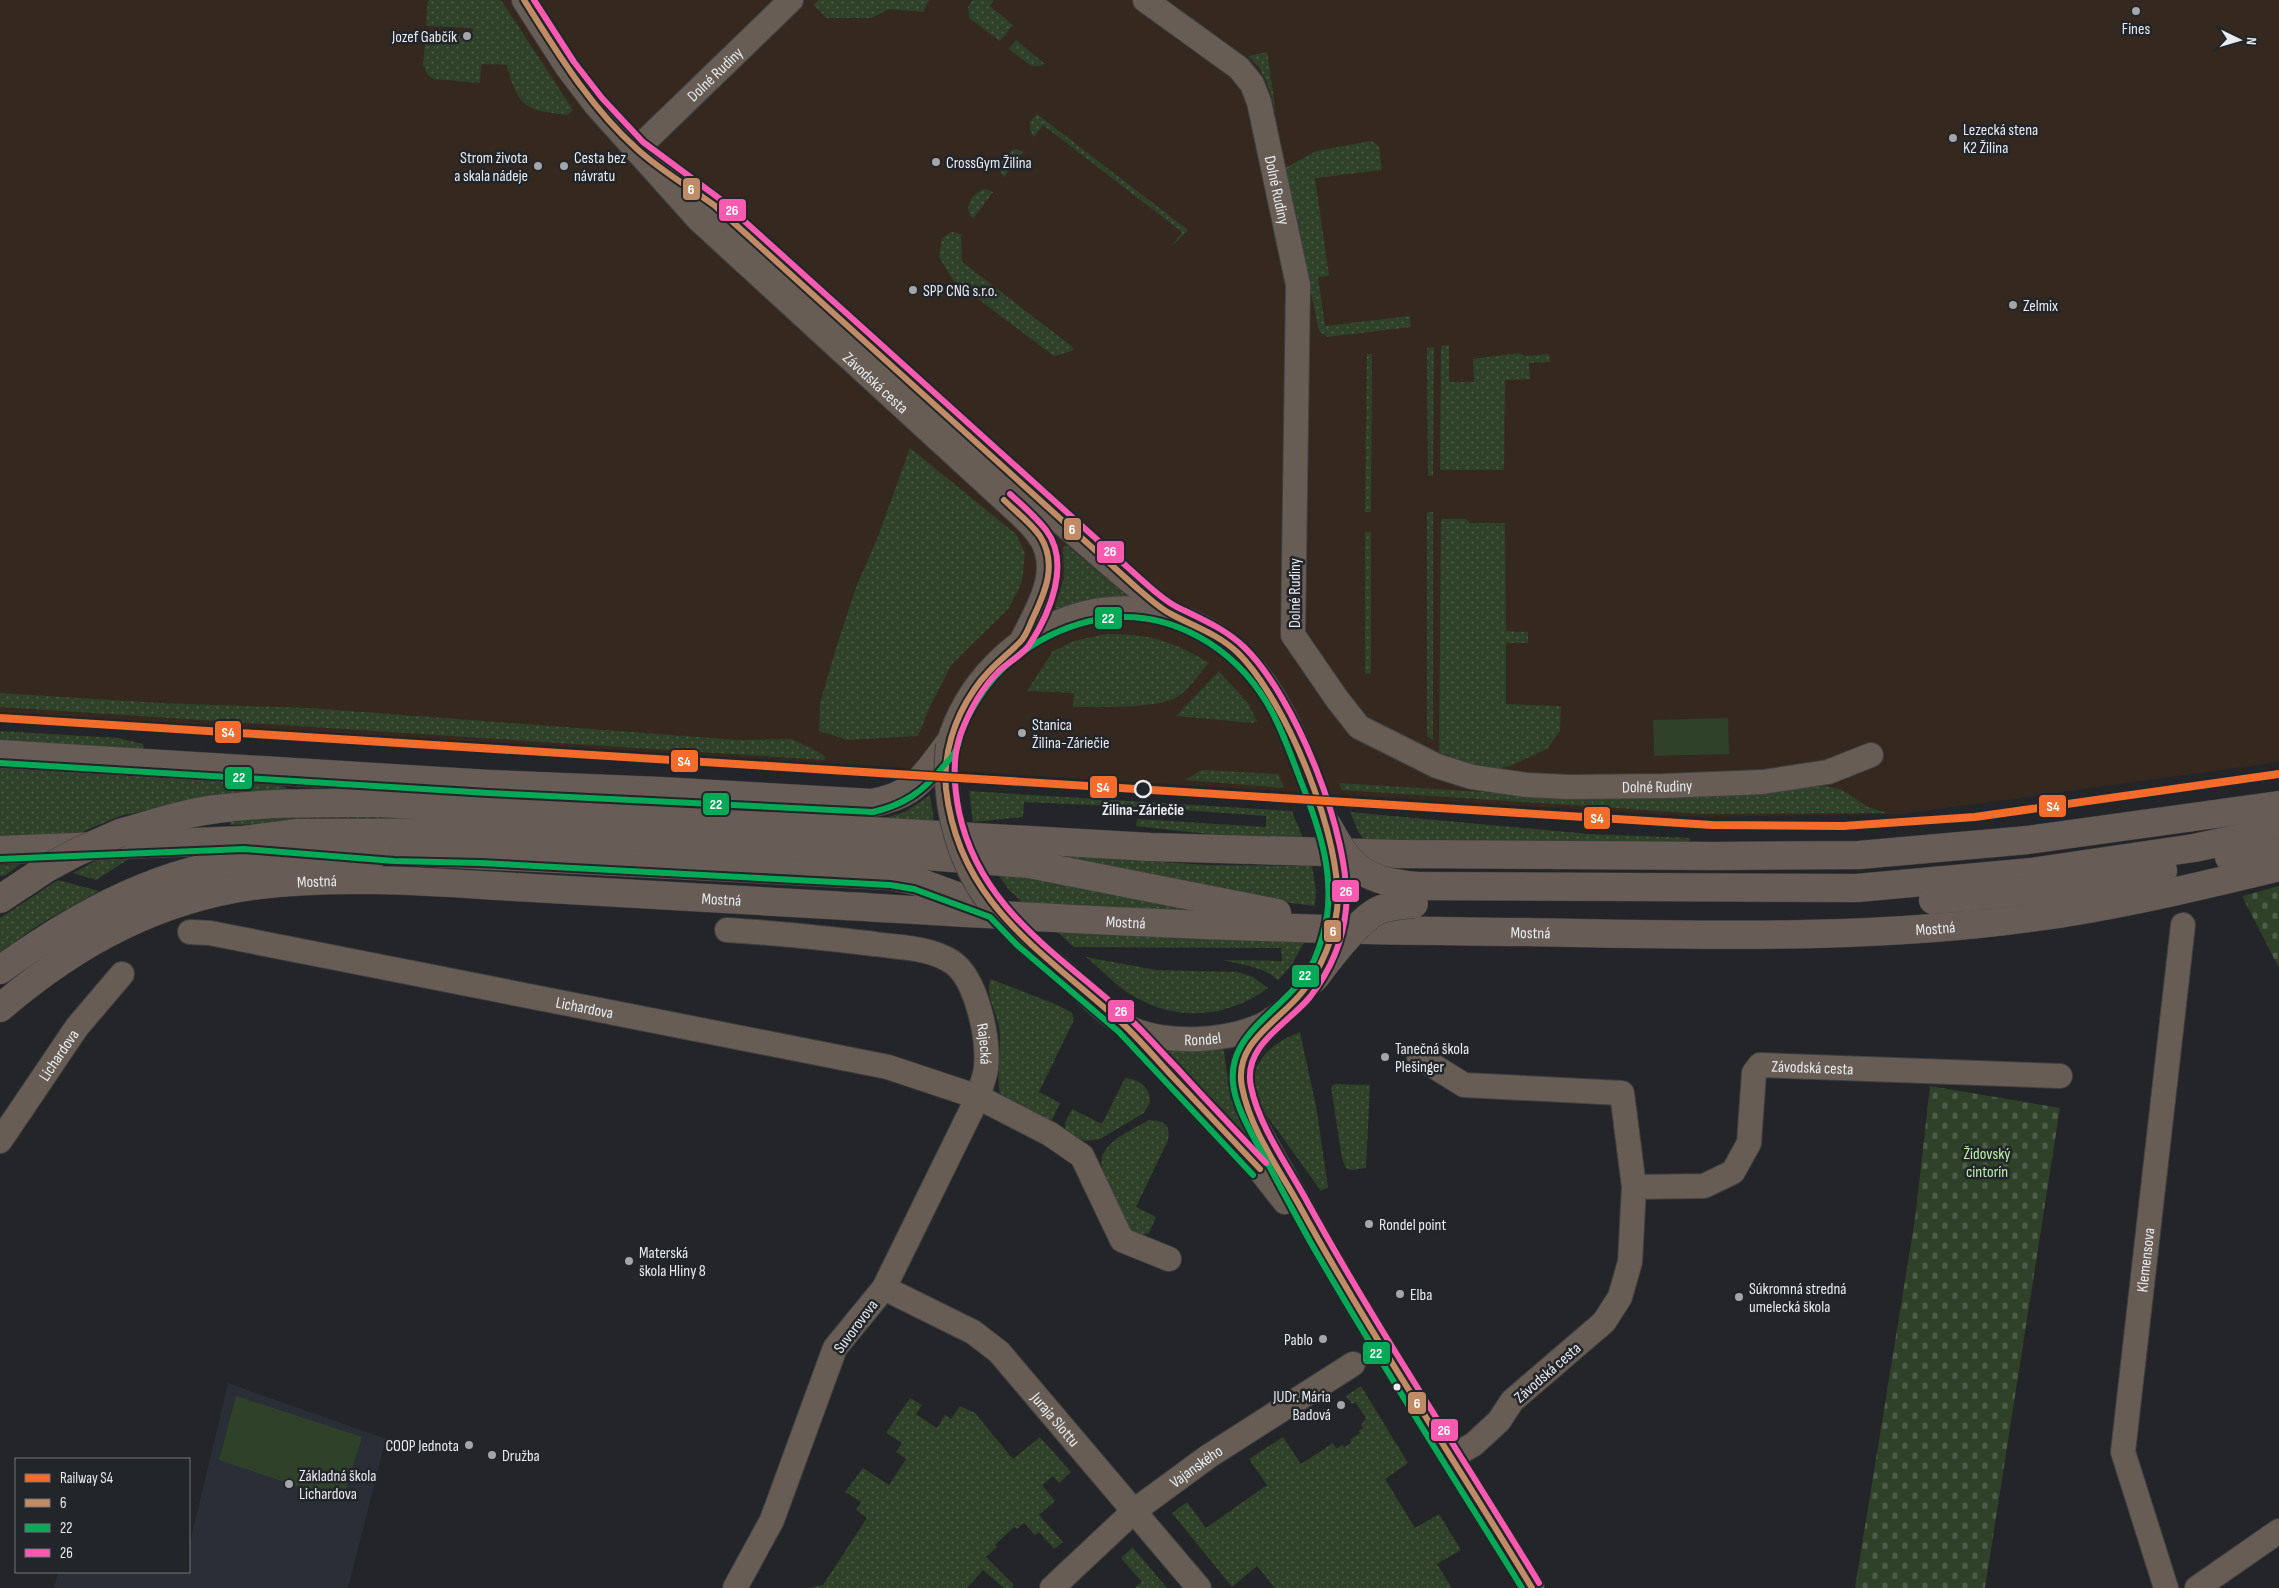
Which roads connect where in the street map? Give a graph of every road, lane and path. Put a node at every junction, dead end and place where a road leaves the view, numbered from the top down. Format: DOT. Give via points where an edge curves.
graph roads {
  1 [pos="524,0"];
  2 [pos="791,0"];
  3 [pos="1145,0"];
  4 [pos="637,149"];
  5 [pos="1178,617"];
  6 [pos="1022,640"];
  7 [pos="948,746"];
  8 [pos="0,754"];
  9 [pos="1870,755"];
  10 [pos="387,778"];
  11 [pos="590,788"];
  12 [pos="2279,805"];
  13 [pos="485,808"];
  14 [pos="2279,820"];
  15 [pos="1328,826"];
  16 [pos="244,840"];
  17 [pos="2279,845"];
  18 [pos="0,850"];
  19 [pos="395,852"];
  20 [pos="2279,867"];
  21 [pos="1499,896"];
  22 [pos="0,899"];
  23 [pos="994,909"];
  24 [pos="2183,925"];
  25 [pos="727,930"];
  26 [pos="1386,930"];
  27 [pos="190,932"];
  28 [pos="0,970"];
  29 [pos="122,974"];
  30 [pos="1314,979"];
  31 [pos="0,1008"];
  32 [pos="1272,1020"];
  33 [pos="1125,1026"];
  34 [pos="1419,1057"];
  35 [pos="2060,1076"];
  36 [pos="978,1097"];
  37 [pos="0,1141"];
  38 [pos="1634,1187"];
  39 [pos="1323,1250"];
  40 [pos="1169,1259"];
  41 [pos="884,1288"];
  42 [pos="1354,1364"];
  43 [pos="1452,1457"];
  44 [pos="1134,1511"];
  45 [pos="2279,1531"];
  46 [pos="736,1588"];
  47 [pos="1052,1588"];
  48 [pos="1199,1588"];
  49 [pos="1532,1588"];
  50 [pos="2166,1588"];
  51 [pos="2197,1588"];
  1 -- 4 [label="street, Závodská cesta" via="566,67"];
  2 -- 4 [label="street, Dolné Rudiny"];
  3 -- 9 [label="street, Dolné Rudiny" via="1239,68 1252,84 1259,102 1298,286 1293,635 1359,727 1437,766 1472,777 1527,785 1664,786 1763,782 1828,772"];
  4 -- 5 [label="street, Závodská cesta" via="714,206 1063,524"];
  4 -- 6 [label="street, Závodská cesta" via="699,220 1039,535 1049,563 1049,579"];
  5 -- 6 [label="street, Rondel" via="1130,608 1084,614"];
  5 -- 15 [label="street, Rondel" via="1220,639 1238,653 1267,687 1296,745"];
  6 -- 7 [label="street, Rondel" via="992,666 972,692"];
  7 -- 11 [label="main road" via="916,785 898,797 872,803"];
  7 -- 23 [label="street, Rondel, bridge" via="946,788 956,833 972,874"];
  8 -- 10 [label="main road"];
  10 -- 11 [label="main road"];
  10 -- 13 [label="main road"];
  11 -- 13 [label="main road"];
  12 -- 13 [label="main road" via="2028,840 1887,853 1714,856 1399,854 1150,847"];
  13 -- 22 [label="main road, bridge" via="381,803 250,805 197,813 120,833 77,852"];
  14 -- 21 [label="main road" via="2246,837 2194,848 2032,872 1858,888"];
  15 -- 21 [label="main road, bridge" via="1351,863 1385,881"];
  15 -- 30 [label="street, Rondel, bridge" via="1335,856 1338,899 1328,946"];
  16 -- 18 [label="main road"];
  16 -- 19 [label="main road"];
  16 -- 26 [label="main road" via="298,833 548,832 787,845 1029,864 1262,911"];
  17 -- 21 [label="main road" via="2089,884 1993,896 1858,905"];
  19 -- 23 [label="main road" via="891,876 916,881"];
  19 -- 28 [label="main road" via="235,862 181,875 92,910 47,936"];
  20 -- 26 [label="main road, Mostná" via="2086,910 1941,928 1714,935"];
  21 -- 30 [label="main road, bridge" via="1378,910 1362,922"];
  23 -- 33 [label="street, Rondel, bridge"];
  24 -- 50 [label="street, Klemensova" via="2123,1452"];
  25 -- 36 [label="street, Rajecká" via="801,934 932,952 953,963 967,981 978,1008 985,1039 986,1068"];
  26 -- 31 [label="main road, Mostná" via="1107,921 479,885 302,882 258,885 218,893 139,918 73,952"];
  27 -- 36 [label="street, Lichardova" via="220,934 888,1067"];
  29 -- 37 [label="street, Lichardova" via="78,1027"];
  30 -- 32 [label="street, Rondel"];
  32 -- 33 [label="street, Rondel" via="1238,1033 1204,1039 1151,1035"];
  32 -- 39 [label="street" via="1243,1060 1242,1089"];
  33 -- 39 [label="street" via="1255,1164"];
  34 -- 38 [label="street, Závodská cesta" via="1464,1085 1622,1093"];
  35 -- 38 [label="street, Závodská cesta" via="1760,1065 1754,1073 1749,1143 1733,1172 1704,1186"];
  36 -- 40 [label="street" via="1050,1134 1082,1156 1122,1240"];
  36 -- 41 [label="street, Suvorovova"];
  38 -- 43 [label="street, Závodská cesta" via="1630,1262 1620,1297 1604,1322 1512,1401 1498,1421 1474,1444"];
  39 -- 43 [label="street"];
  41 -- 44 [label="street, Juraja Slottu" via="974,1332 999,1352"];
  41 -- 46 [label="street, Suvorovova" via="835,1348 772,1520"];
  42 -- 44 [label="street, Vajanského" via="1209,1456"];
  43 -- 49 [label="street"];
  44 -- 47 [label="street, Vajanského"];
  44 -- 48 [label="street, Juraja Slottu"];
  45 -- 51 [label="street"];
}
